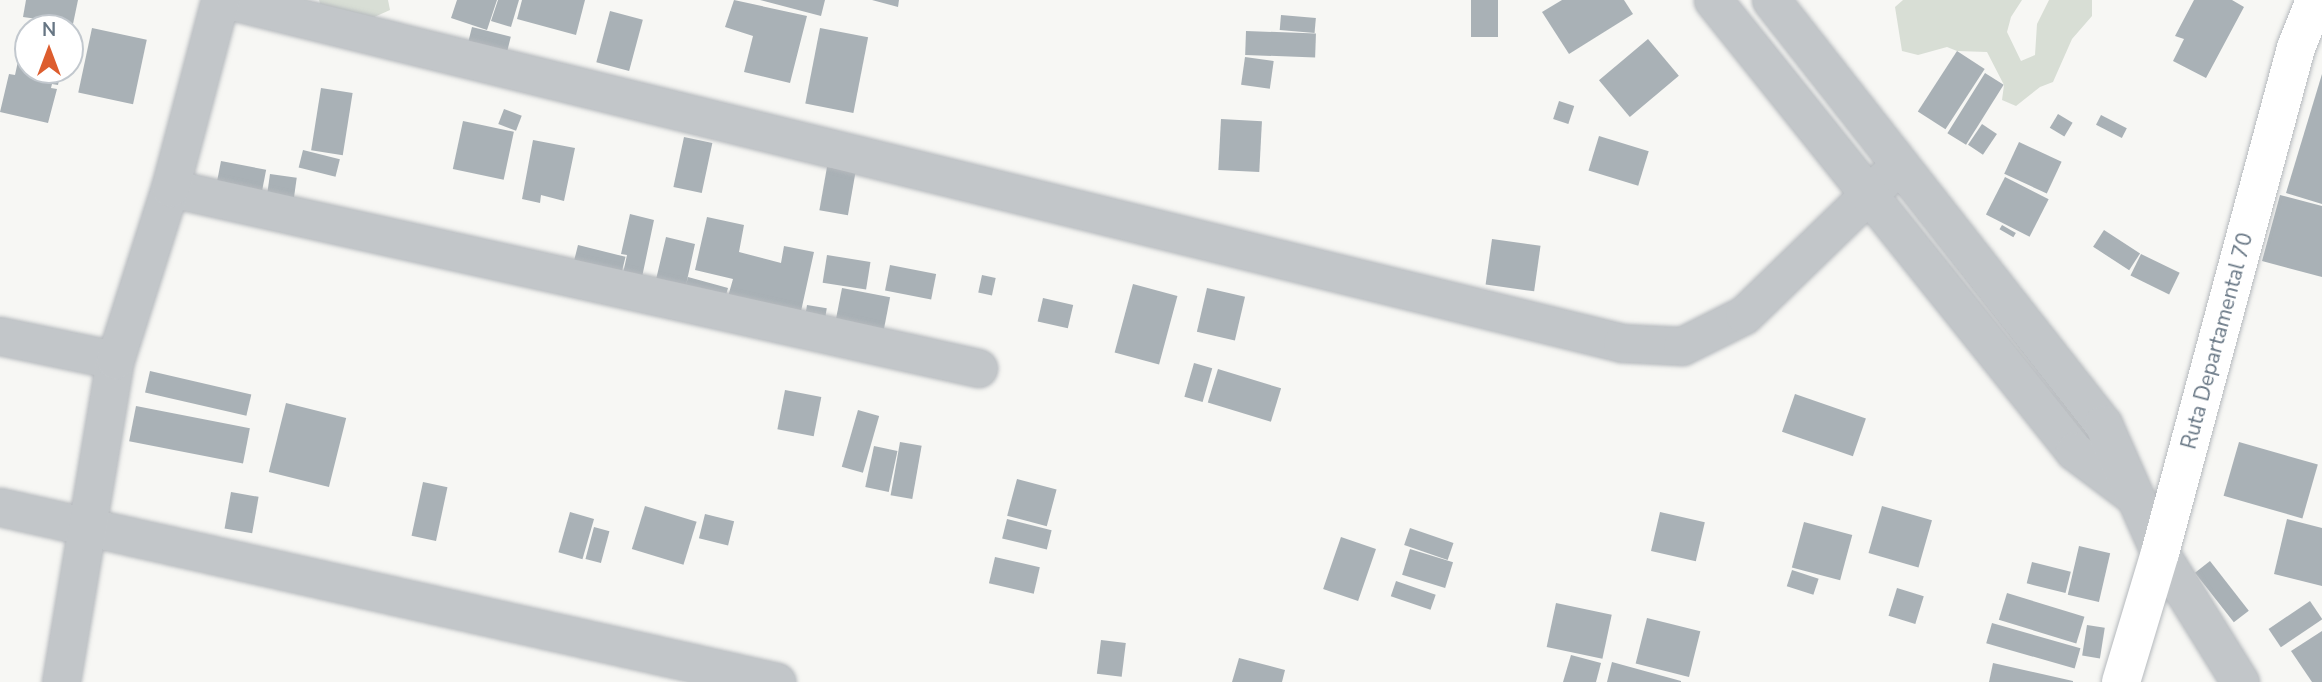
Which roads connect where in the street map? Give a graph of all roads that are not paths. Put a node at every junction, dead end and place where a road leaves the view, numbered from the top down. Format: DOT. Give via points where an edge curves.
graph roads {
  1 [pos="219,0"];
  2 [pos="228,0"];
  3 [pos="1713,0"];
  4 [pos="1771,0"];
  5 [pos="2315,0"];
  6 [pos="1899,165"];
  7 [pos="170,188"];
  8 [pos="1868,193"];
  9 [pos="0,336"];
  10 [pos="115,360"];
  11 [pos="978,368"];
  12 [pos="2137,498"];
  13 [pos="0,507"];
  14 [pos="86,524"];
  15 [pos="2160,552"];
  16 [pos="61,682"];
  17 [pos="777,682"];
  18 [pos="2121,682"];
  19 [pos="2240,682"];
  1 -- 7 [label="street"];
  2 -- 8 [label="street" via="1622,343 1682,346 1744,315"];
  3 -- 8 [label="street"];
  4 -- 6 [label="street"];
  5 -- 15 [label="main road, Ruta Departamental 70" via="2296,48"];
  6 -- 8 [label="street"];
  6 -- 12 [label="street" via="2103,424"];
  7 -- 10 [label="street"];
  7 -- 11 [label="street"];
  8 -- 12 [label="street" via="2074,452"];
  9 -- 10 [label="street"];
  10 -- 14 [label="street"];
  12 -- 15 [label="street"];
  13 -- 14 [label="street"];
  14 -- 16 [label="street"];
  14 -- 17 [label="street"];
  15 -- 18 [label="main road, Ruta Departamental 70"];
  15 -- 19 [label="street"];
}
